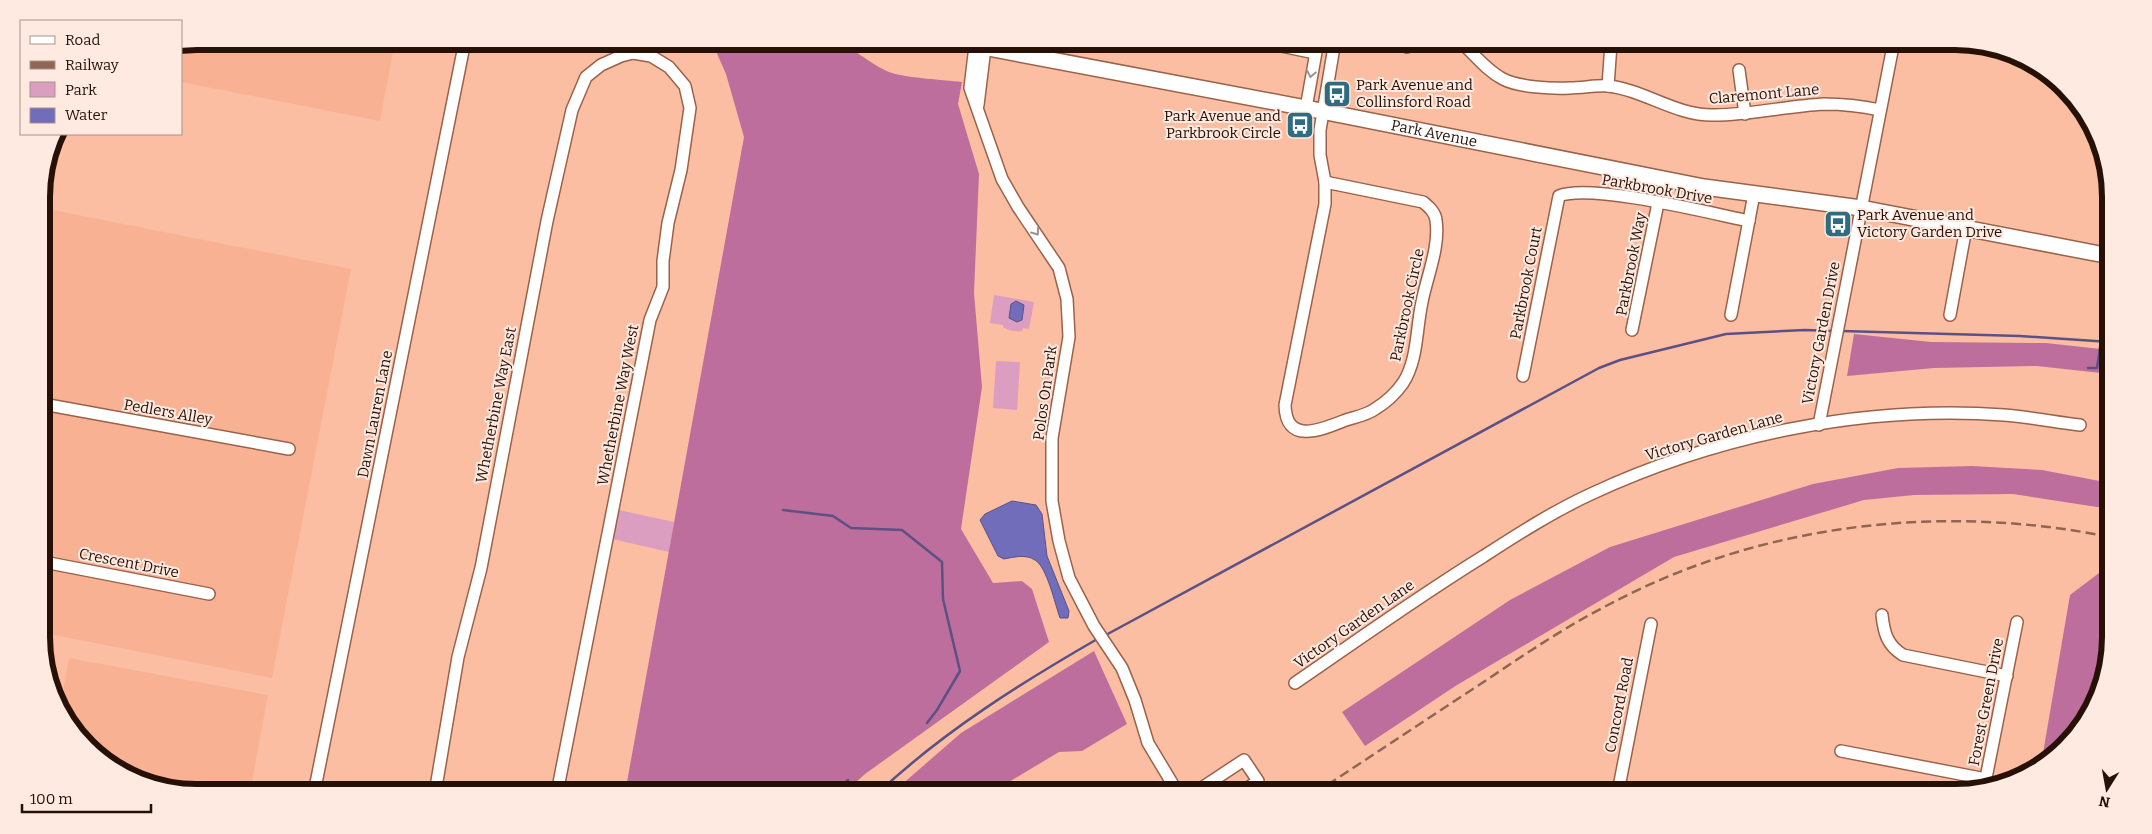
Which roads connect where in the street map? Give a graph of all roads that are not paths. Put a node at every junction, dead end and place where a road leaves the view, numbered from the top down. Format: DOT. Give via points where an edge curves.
graph roads {
  1 [pos="463,50"];
  2 [pos="632,50"];
  3 [pos="634,50"];
  4 [pos="980,50"];
  5 [pos="1006,50"];
  6 [pos="1316,50"];
  7 [pos="1333,50"];
  8 [pos="1470,50"];
  9 [pos="1611,50"];
  10 [pos="1892,50"];
  11 [pos="633,53"];
  12 [pos="1738,70"];
  13 [pos="1608,86"];
  14 [pos="1306,108"];
  15 [pos="1880,110"];
  16 [pos="1323,111"];
  17 [pos="1745,114"];
  18 [pos="1325,182"];
  19 [pos="1754,194"];
  20 [pos="1559,196"];
  21 [pos="1658,203"];
  22 [pos="1861,208"];
  23 [pos="1749,221"];
  24 [pos="1966,228"];
  25 [pos="2102,254"];
  26 [pos="1731,315"];
  27 [pos="1950,315"];
  28 [pos="1632,330"];
  29 [pos="1523,376"];
  30 [pos="50,405"];
  31 [pos="1819,425"];
  32 [pos="2080,425"];
  33 [pos="289,450"];
  34 [pos="50,563"];
  35 [pos="210,594"];
  36 [pos="1882,615"];
  37 [pos="2017,622"];
  38 [pos="1651,624"];
  39 [pos="2007,676"];
  40 [pos="1295,683"];
  41 [pos="1841,751"];
  42 [pos="1986,781"];
  43 [pos="1977,782"];
  44 [pos="316,784"];
  45 [pos="437,784"];
  46 [pos="559,784"];
  47 [pos="1173,784"];
  48 [pos="1208,784"];
  49 [pos="1253,784"];
  50 [pos="1620,784"];
  1 -- 44 [label="street, Dawn Lauren Lane"];
  2 -- 11 [label="street"];
  3 -- 11 [label="street"];
  4 -- 47 [label="street, Polos On Park, one-way" via="978,110 1002,179 1059,268 1067,298 1069,337 1052,438 1052,501 1068,578 1130,686 1148,743"];
  5 -- 14 [label="main road, Park Avenue"];
  6 -- 14 [label="street, one-way"];
  7 -- 16 [label="street, Parkbrook Circle"];
  8 -- 13 [label="street, Claremont Lane" via="1489,70 1503,80 1518,84 1568,89"];
  9 -- 13 [label="street"];
  10 -- 15 [label="street, Victory Garden Drive"];
  11 -- 45 [label="street, Whetherbine Way East" via="601,65 586,77 572,110 546,221 481,568 458,657"];
  11 -- 46 [label="street, Whetherbine Way West" via="651,56 668,67 684,86 690,108 666,237 663,287 650,320"];
  12 -- 17 [label="street"];
  13 -- 17 [label="street, Claremont Lane" via="1685,112"];
  14 -- 16 [label="main road, Park Avenue"];
  15 -- 17 [label="street, Claremont Lane" via="1826,104"];
  15 -- 22 [label="street, Victory Garden Drive"];
  16 -- 18 [label="street, Parkbrook Circle" via="1320,155"];
  16 -- 19 [label="main road, Park Avenue" via="1607,169"];
  18 -- 18 [label="street, Parkbrook Circle" via="1325,204 1285,405 1290,424 1306,432 1374,410 1402,384 1416,347 1436,226 1431,208 1423,202"];
  19 -- 22 [label="main road, Park Avenue"];
  19 -- 23 [label="street"];
  20 -- 21 [label="street, Parkbrook Drive" via="1581,193 1619,195"];
  20 -- 29 [label="street, Parkbrook Court"];
  21 -- 23 [label="street, Parkbrook Drive"];
  21 -- 28 [label="street, Parkbrook Way"];
  22 -- 24 [label="main road, Park Avenue"];
  22 -- 31 [label="street, Victory Garden Drive"];
  23 -- 26 [label="street"];
  24 -- 25 [label="main road, Park Avenue"];
  24 -- 27 [label="street"];
  30 -- 33 [label="street, Pedlers Alley"];
  31 -- 32 [label="street, Victory Garden Lane" via="1882,416 1960,414"];
  31 -- 40 [label="street, Victory Garden Lane" via="1770,433 1668,462 1590,494 1528,528 1431,589"];
  34 -- 35 [label="street, Crescent Drive"];
  36 -- 39 [label="street" via="1887,640 1903,655"];
  37 -- 39 [label="street, Forest Green Drive"];
  38 -- 50 [label="street, Concord Road"];
  39 -- 42 [label="street, Forest Green Drive"];
  41 -- 43 [label="street"];
  48 -- 49 [label="street" via="1244,760 1258,781"];
}
